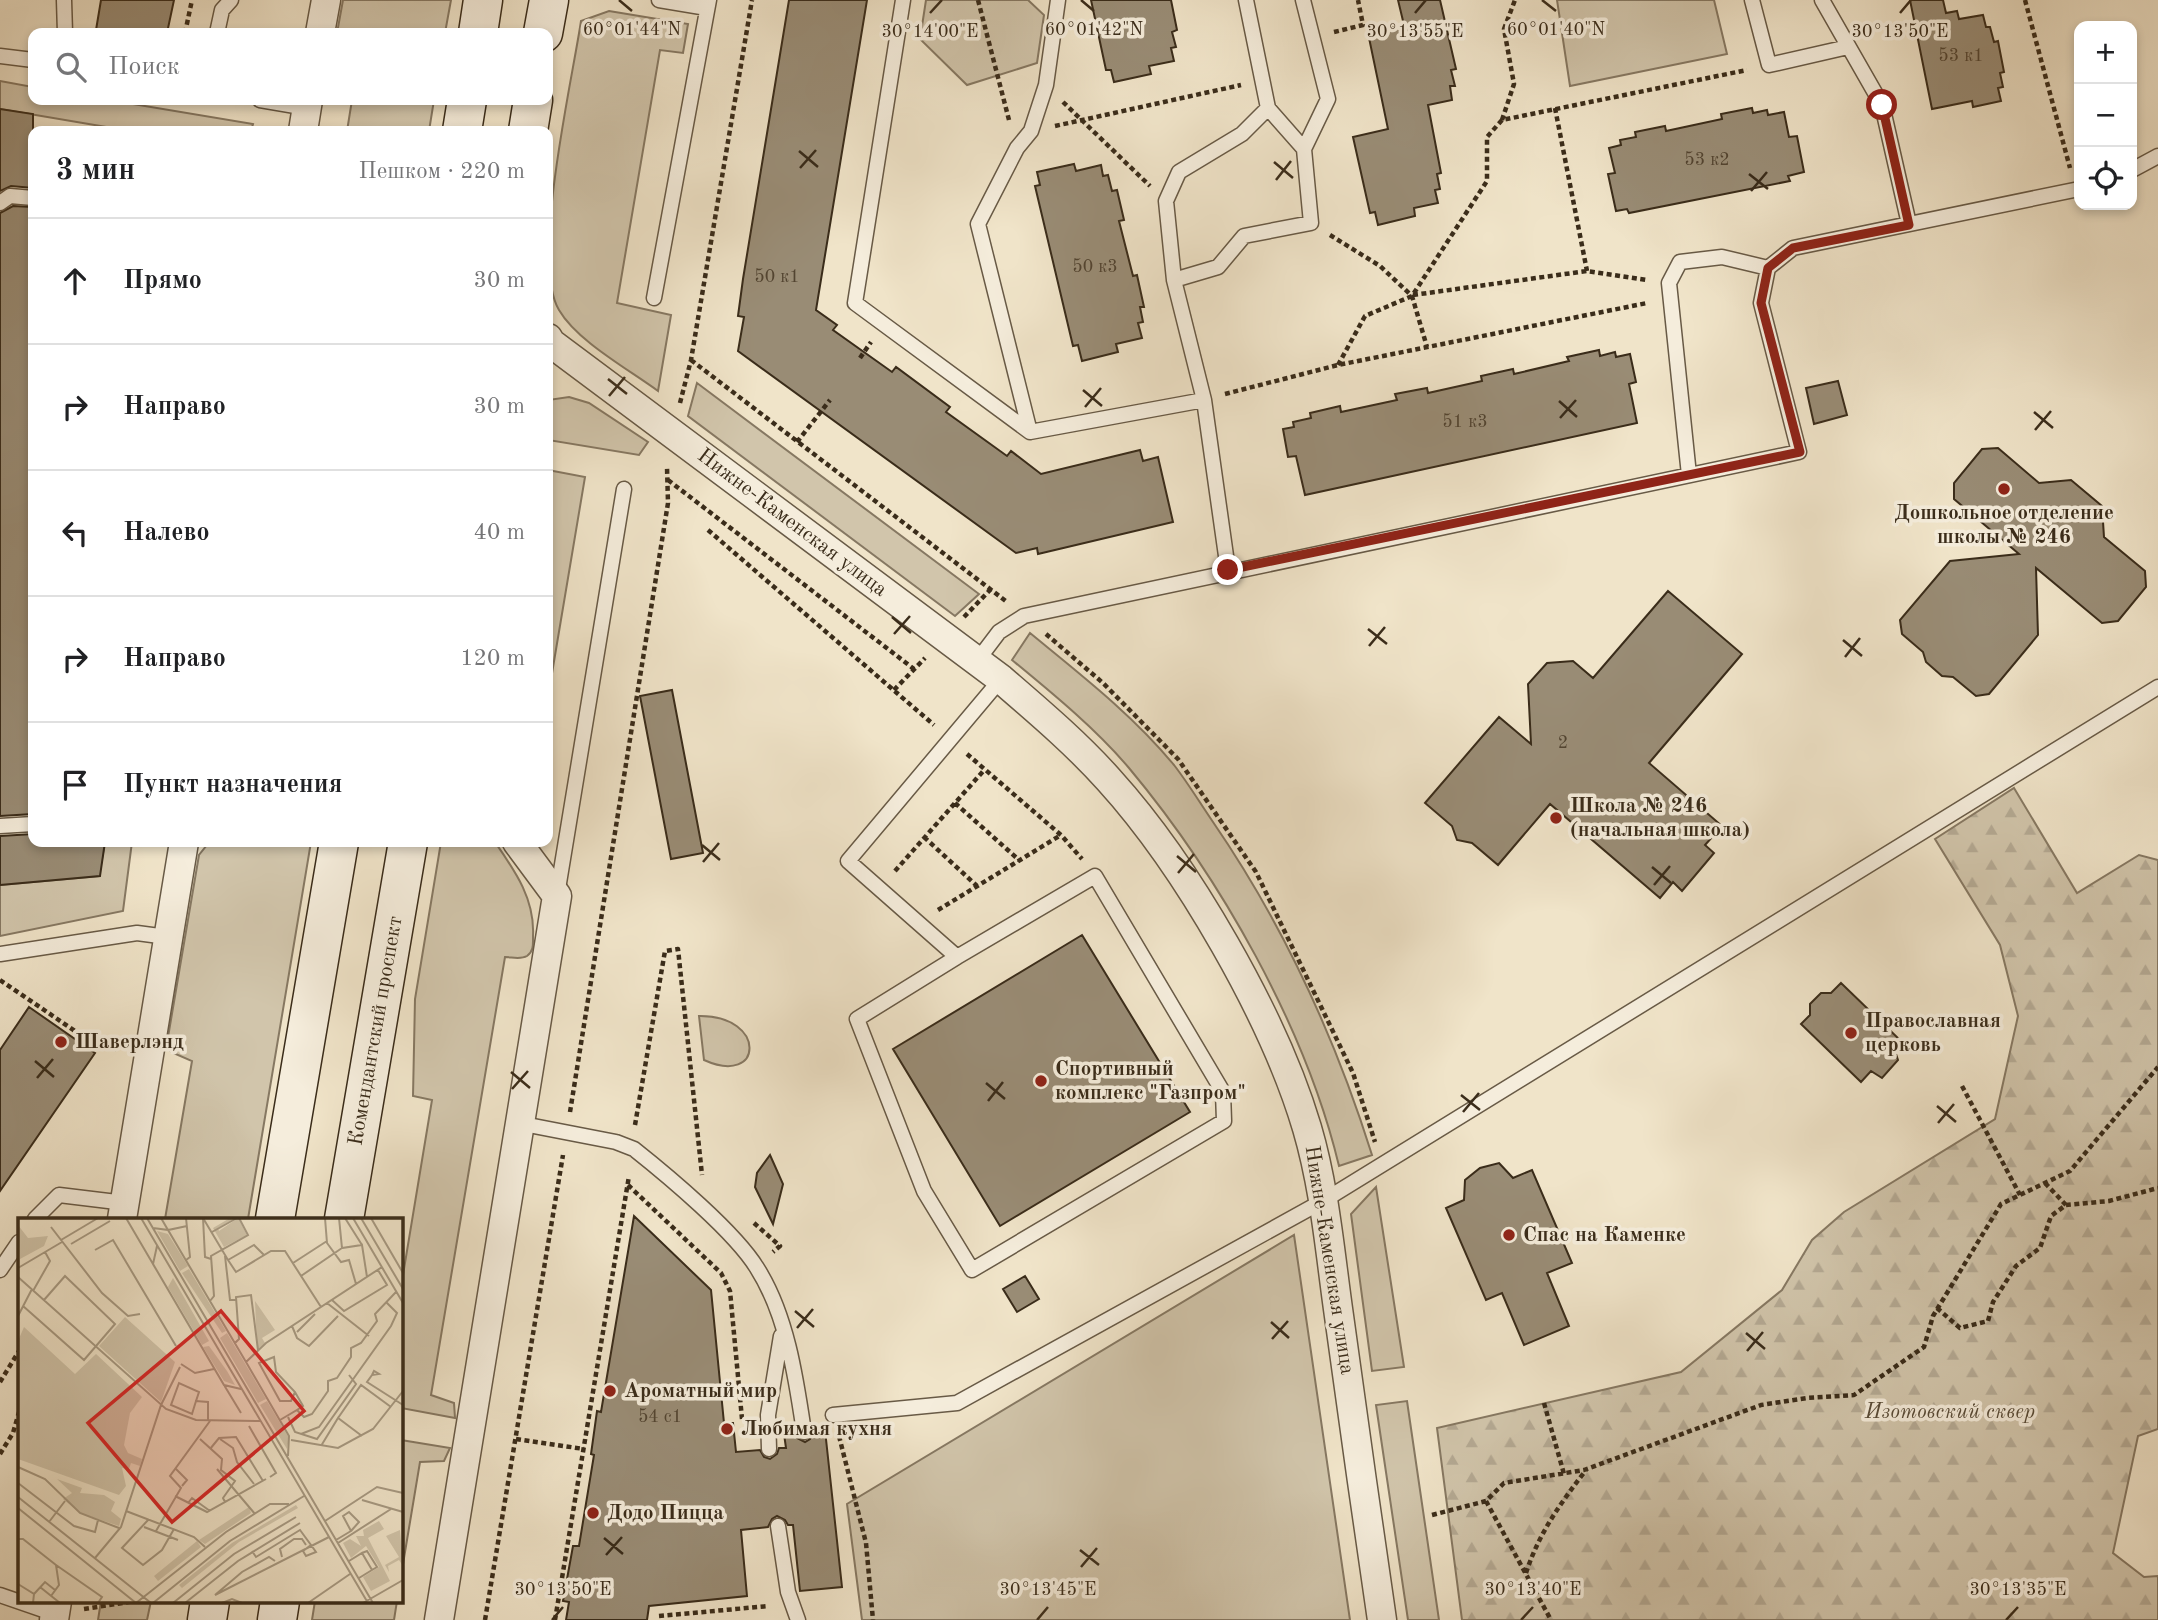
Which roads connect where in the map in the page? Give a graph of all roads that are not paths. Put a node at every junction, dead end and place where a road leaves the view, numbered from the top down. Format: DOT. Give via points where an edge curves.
graph roads {
  1 [pos="64,0"];
  2 [pos="326,0"];
  3 [pos="483,0"];
  4 [pos="549,0"];
  5 [pos="659,0"];
  6 [pos="903,0"];
  7 [pos="1058,0"];
  8 [pos="1246,0"];
  9 [pos="1303,0"];
  10 [pos="1752,0"];
  11 [pos="1822,0"];
  12 [pos="225,3"];
  13 [pos="708,4"];
  14 [pos="65,28"];
  15 [pos="218,28"];
  16 [pos="321,28"];
  17 [pos="479,28"];
  18 [pos="544,28"];
  19 [pos="1848,47"];
  20 [pos="0,56"];
  21 [pos="28,59"];
  22 [pos="278,105"];
  23 [pos="466,105"];
  24 [pos="532,105"];
  25 [pos="1268,108"];
  26 [pos="306,113"];
  27 [pos="463,126"];
  28 [pos="529,126"];
  29 [pos="1304,149"];
  30 [pos="2158,156"];
  31 [pos="2137,167"];
  32 [pos="2074,191"];
  33 [pos="28,198"];
  34 [pos="0,204"];
  35 [pos="1909,225"];
  36 [pos="1768,268"];
  37 [pos="1174,280"];
  38 [pos="654,298"];
  39 [pos="553,345"];
  40 [pos="1204,400"];
  41 [pos="1030,432"];
  42 [pos="1689,475"];
  43 [pos="624,489"];
  44 [pos="1228,570"];
  45 [pos="977,661"];
  46 [pos="1001,679"];
  47 [pos="2158,687"];
  48 [pos="28,824"];
  49 [pos="0,826"];
  50 [pos="183,847"];
  51 [pos="338,847"];
  52 [pos="407,847"];
  53 [pos="521,847"];
  54 [pos="557,896"];
  55 [pos="167,937"];
  56 [pos="0,954"];
  57 [pos="957,957"];
  58 [pos="518,1124"];
  59 [pos="1323,1201"];
  60 [pos="124,1211"];
  61 [pos="36,1218"];
  62 [pos="275,1218"];
  63 [pos="344,1218"];
  64 [pos="18,1243"];
  65 [pos="0,1270"];
  66 [pos="782,1329"];
  67 [pos="833,1415"];
  68 [pos="804,1432"];
  69 [pos="769,1449"];
  70 [pos="778,1526"];
  71 [pos="0,1595"];
  72 [pos="18,1600"];
  73 [pos="23,1602"];
  74 [pos="210,1602"];
  75 [pos="280,1602"];
  76 [pos="56,1612"];
  77 [pos="207,1620"];
  78 [pos="277,1620"];
  79 [pos="439,1620"];
  80 [pos="798,1620"];
  81 [pos="1382,1620"];
  1 -- 14 [label="lane"];
  2 -- 16 [label="street"];
  3 -- 17 [label="main road"];
  4 -- 18 [label="main road"];
  5 -- 13 [label="lane"];
  6 -- 41 [label="lane" via="855,303"];
  7 -- 41 [label="lane" via="1046,85 1031,131 1017,148 978,224"];
  8 -- 25 [label="lane"];
  9 -- 29 [label="lane" via="1328,99"];
  10 -- 19 [label="lane" via="1769,65"];
  11 -- 19 [label="lane"];
  12 -- 15 [label="lane"];
  13 -- 38 [label="lane"];
  19 -- 35 [label="lane" via="1882,105"];
  20 -- 21 [label="lane"];
  22 -- 26 [label="lane"];
  23 -- 27 [label="main road"];
  24 -- 28 [label="main road"];
  25 -- 29 [label="lane"];
  25 -- 37 [label="lane" via="1242,134 1179,173 1166,201"];
  29 -- 37 [label="lane" via="1311,223 1244,236 1218,267"];
  30 -- 31 [label="lane"];
  32 -- 35 [label="lane"];
  33 -- 34 [label="lane" via="10,196"];
  35 -- 36 [label="lane" via="1793,248"];
  36 -- 42 [label="lane" via="1761,303 1800,452"];
  36 -- 42 [label="lane" via="1722,257 1680,262 1669,283"];
  37 -- 40 [label="lane"];
  39 -- 45 [label="street, Нижне-Каменская улица"];
  40 -- 41 [label="lane"];
  40 -- 44 [label="lane"];
  42 -- 44 [label="lane"];
  43 -- 54 [label="lane"];
  44 -- 45 [label="lane" via="1024,616 999,632"];
  45 -- 46 [label="street, Нижне-Каменская улица"];
  46 -- 57 [label="lane" via="848,861"];
  46 -- 59 [label="street, Нижне-Каменская улица" via="1110,780 1174,865 1235,965 1279,1055 1307,1128"];
  47 -- 59 [label="lane"];
  48 -- 49 [label="lane"];
  50 -- 55 [label="street"];
  51 -- 62 [label="main road"];
  52 -- 63 [label="main road, Комендантский проспект"];
  53 -- 54 [label="street"];
  54 -- 58 [label="street"];
  55 -- 56 [label="lane" via="137,933"];
  55 -- 60 [label="street"];
  57 -- 57 [label="lane" via="857,1019 923,1191 972,1270 1224,1121 1223,1092 1095,877"];
  58 -- 66 [label="lane" via="634,1149 736,1241 757,1267"];
  58 -- 79 [label="street"];
  59 -- 67 [label="lane" via="957,1403"];
  59 -- 81 [label="street, Нижне-Каменская улица"];
  60 -- 61 [label="lane" via="58,1195"];
  64 -- 65 [label="lane"];
  66 -- 68 [label="lane" via="796,1377"];
  66 -- 69 [label="lane" via="768,1415"];
  70 -- 80 [label="lane" via="788,1592"];
  71 -- 72 [label="lane"];
  73 -- 76 [label="lane"];
  74 -- 77 [label="main road"];
  75 -- 78 [label="main road"];
}
